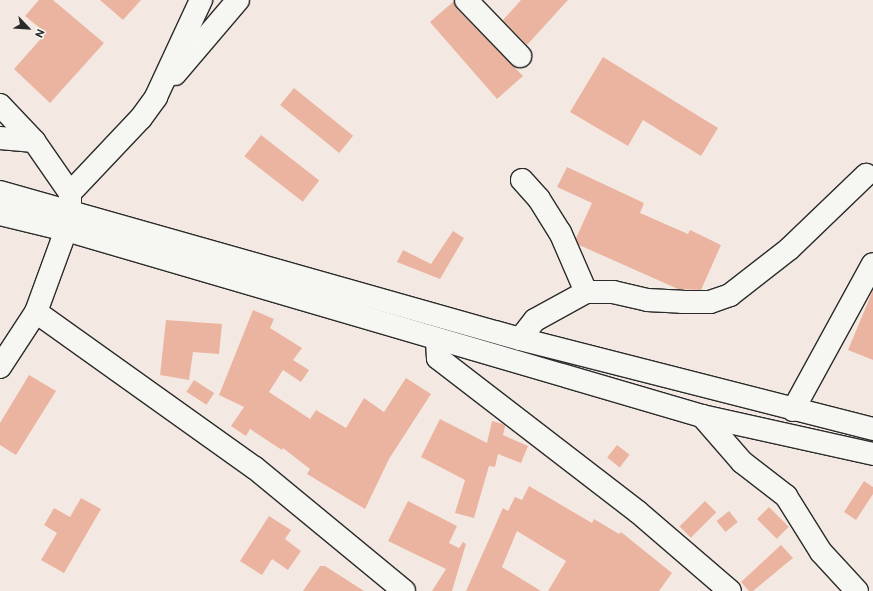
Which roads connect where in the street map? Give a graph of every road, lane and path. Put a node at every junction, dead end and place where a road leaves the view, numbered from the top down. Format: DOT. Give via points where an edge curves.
graph roads {
  1 [pos="201,0"];
  2 [pos="238,0"];
  3 [pos="466,0"];
  4 [pos="520,56"];
  5 [pos="156,97"];
  6 [pos="0,105"];
  7 [pos="0,138"];
  8 [pos="34,141"];
  9 [pos="866,175"];
  10 [pos="522,180"];
  11 [pos="0,192"];
  12 [pos="69,211"];
  13 [pos="0,214"];
  14 [pos="873,264"];
  15 [pos="586,292"];
  16 [pos="36,312"];
  17 [pos="520,339"];
  18 [pos="437,340"];
  19 [pos="0,366"];
  20 [pos="793,410"];
  21 [pos="702,416"];
  22 [pos="873,429"];
  23 [pos="873,454"];
  24 [pos="399,589"];
  25 [pos="730,591"];
  26 [pos="857,591"];
  1 -- 5 [label="street"];
  2 -- 5 [label="street"];
  3 -- 4 [label="street"];
  5 -- 12 [label="street"];
  6 -- 8 [label="street"];
  7 -- 8 [label="street"];
  8 -- 12 [label="street"];
  9 -- 15 [label="street" via="789,249 730,295 710,302 682,302 647,300 613,292"];
  10 -- 15 [label="street" via="539,199 560,232"];
  11 -- 12 [label="street"];
  12 -- 13 [label="street"];
  12 -- 16 [label="street"];
  12 -- 17 [label="street"];
  12 -- 18 [label="street"];
  14 -- 20 [label="street"];
  15 -- 17 [label="street" via="535,320"];
  16 -- 19 [label="street"];
  16 -- 24 [label="street" via="255,468"];
  17 -- 20 [label="street"];
  18 -- 21 [label="street"];
  18 -- 25 [label="street" via="438,358 638,512"];
  20 -- 22 [label="street"];
  21 -- 23 [label="street"];
  21 -- 26 [label="street" via="742,462 786,496 821,552"];
}
